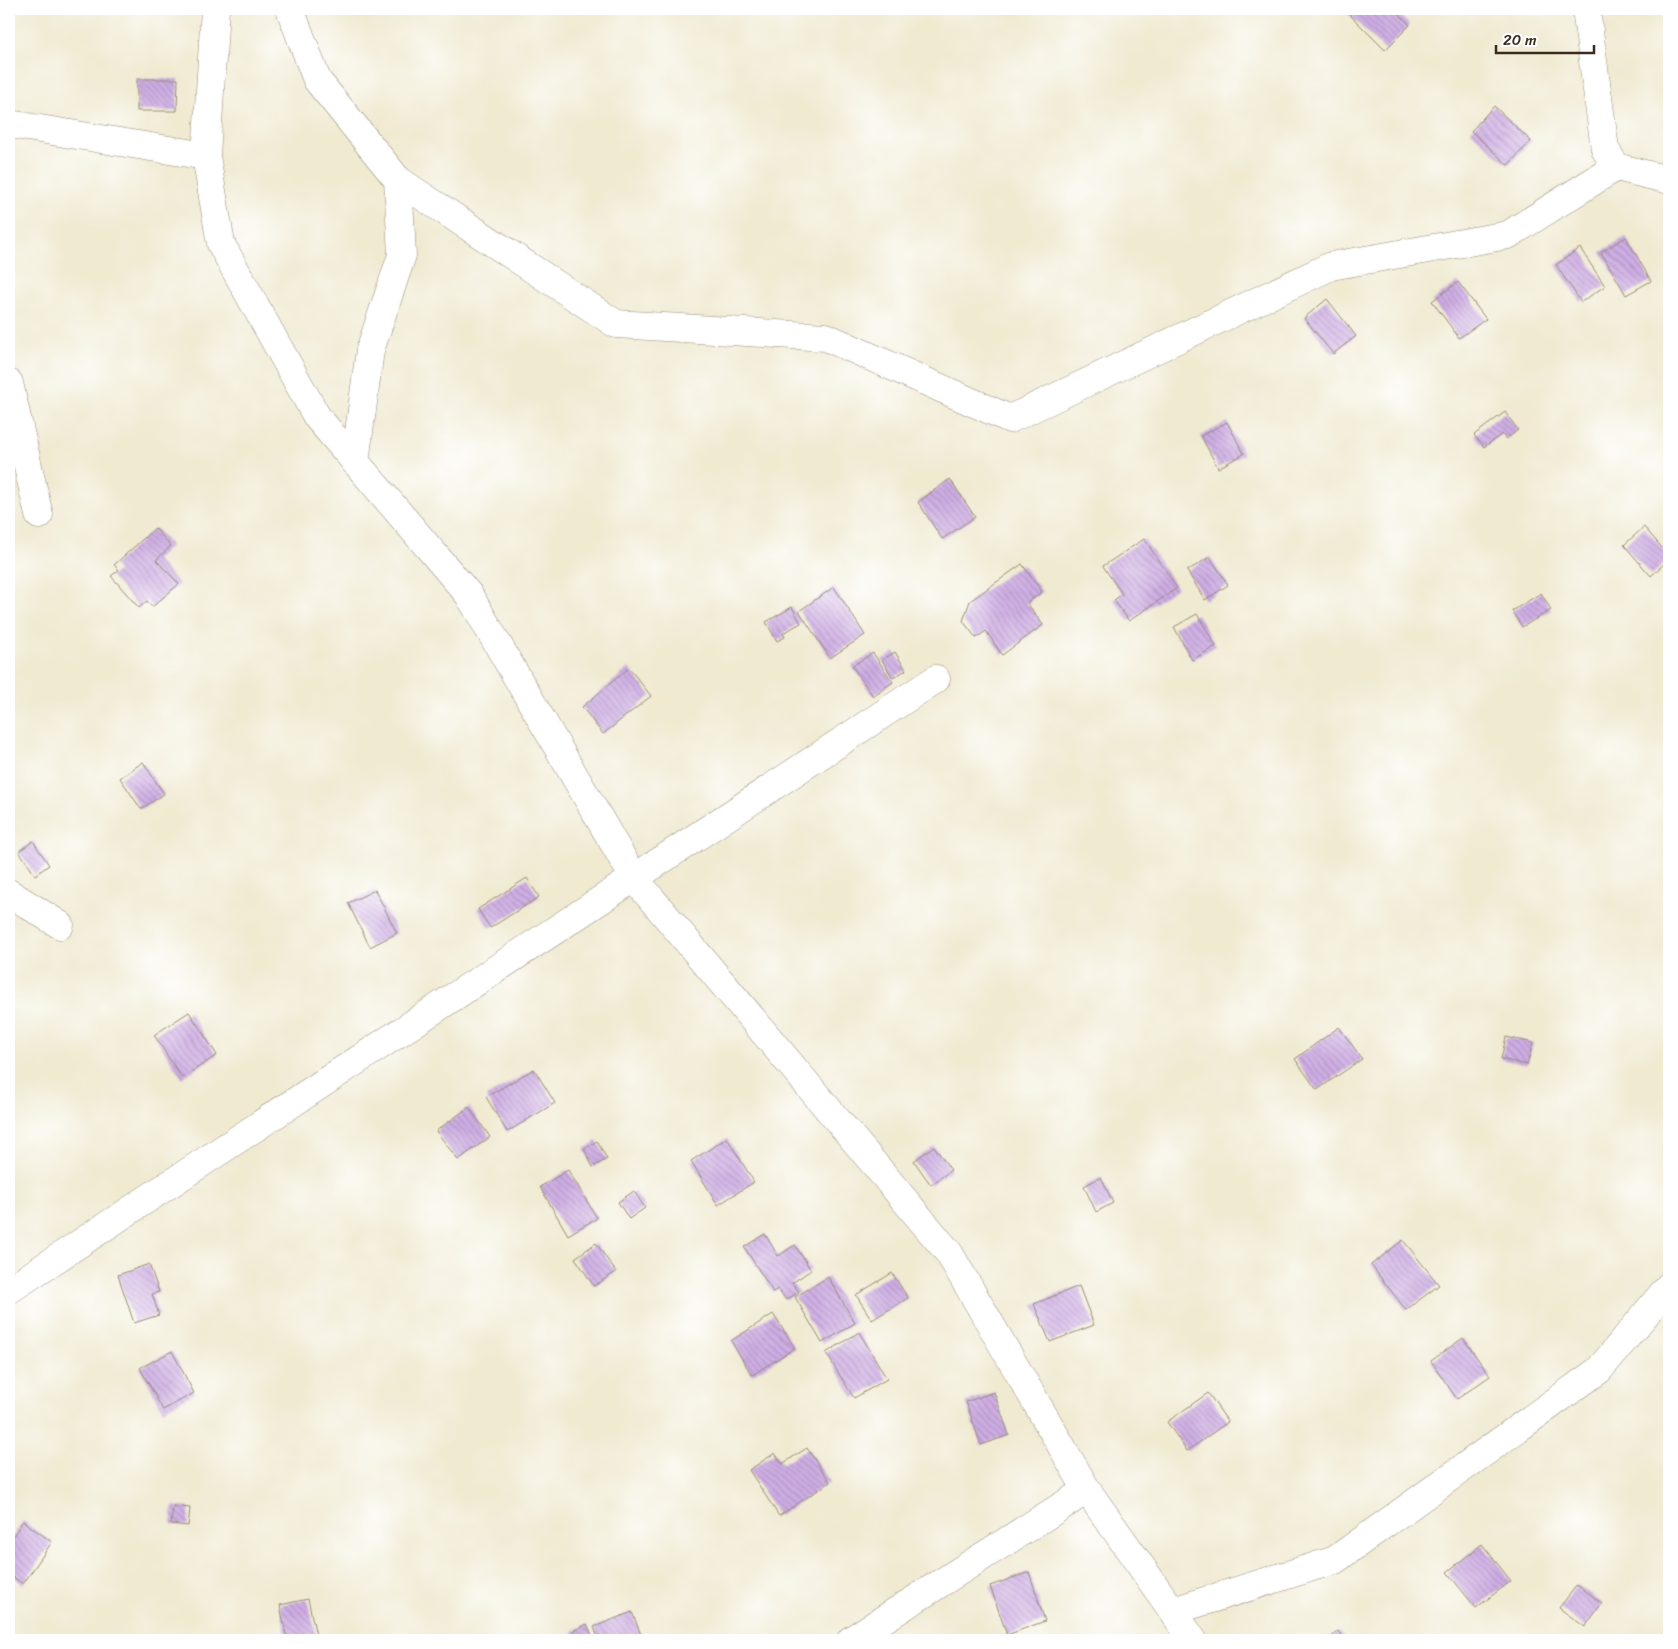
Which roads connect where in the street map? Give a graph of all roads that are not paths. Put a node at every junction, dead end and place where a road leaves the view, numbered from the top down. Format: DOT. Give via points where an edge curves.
graph roads {
  1 [pos="215,9"];
  2 [pos="290,9"];
  3 [pos="1586,9"];
  4 [pos="9,124"];
  5 [pos="206,156"];
  6 [pos="1616,167"];
  7 [pos="398,180"];
  8 [pos="1669,180"];
  9 [pos="9,383"];
  10 [pos="355,462"];
  11 [pos="39,515"];
  12 [pos="936,679"];
  13 [pos="634,878"];
  14 [pos="9,893"];
  15 [pos="60,925"];
  16 [pos="1669,1286"];
  17 [pos="9,1290"];
  18 [pos="1087,1490"];
  19 [pos="1173,1611"];
  20 [pos="851,1640"];
  21 [pos="1193,1640"];
  1 -- 5 [label="street"];
  2 -- 7 [label="street" via="317,80"];
  3 -- 6 [label="street" via="1605,149"];
  4 -- 5 [label="street"];
  5 -- 10 [label="street" via="221,244 317,417"];
  6 -- 7 [label="street" via="1508,235 1331,266 1010,419 826,337 616,324"];
  6 -- 8 [label="street"];
  7 -- 10 [label="street" via="402,255 370,350"];
  9 -- 11 [label="street"];
  10 -- 13 [label="street" via="469,595"];
  12 -- 13 [label="street"];
  13 -- 17 [label="street"];
  13 -- 18 [label="street" via="949,1253"];
  14 -- 15 [label="street"];
  16 -- 19 [label="street" via="1599,1370 1336,1560"];
  18 -- 19 [label="street"];
  18 -- 20 [label="street"];
  19 -- 21 [label="street"];
}
